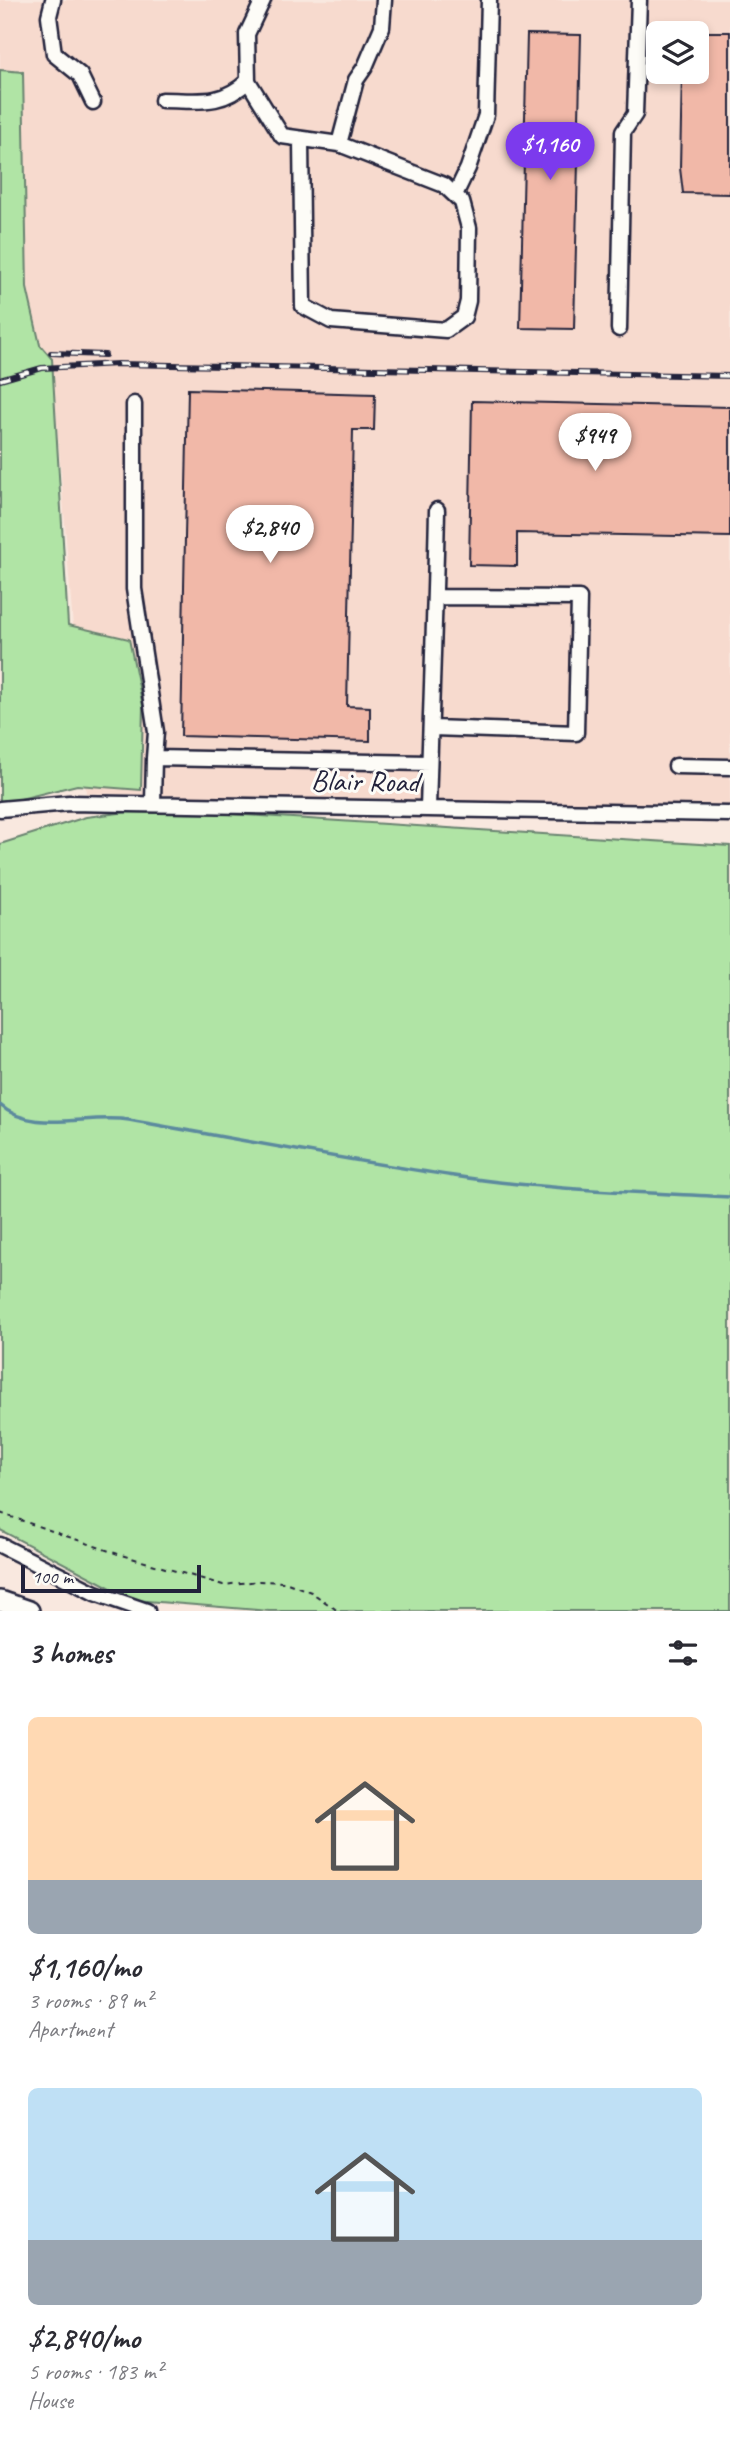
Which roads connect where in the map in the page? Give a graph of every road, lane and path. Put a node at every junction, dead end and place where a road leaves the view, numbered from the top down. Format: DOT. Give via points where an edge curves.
graph roads {
  1 [pos="52,0"];
  2 [pos="263,0"];
  3 [pos="384,0"];
  4 [pos="489,0"];
  5 [pos="639,0"];
  6 [pos="248,81"];
  7 [pos="162,100"];
  8 [pos="93,102"];
  9 [pos="301,140"];
  10 [pos="339,144"];
  11 [pos="455,195"];
  12 [pos="619,329"];
  13 [pos="134,404"];
  14 [pos="437,510"];
  15 [pos="435,597"];
  16 [pos="433,728"];
  17 [pos="154,758"];
  18 [pos="429,763"];
  19 [pos="676,766"];
  20 [pos="730,767"];
  21 [pos="153,803"];
  22 [pos="428,808"];
  23 [pos="0,809"];
  24 [pos="730,814"];
  25 [pos="0,1513"];
  26 [pos="0,1545"];
  27 [pos="0,1601"];
  28 [pos="29,1611"];
  29 [pos="147,1611"];
  30 [pos="338,1611"];
  1 -- 8 [label="street" via="49,16 54,54 80,75"];
  2 -- 6 [label="street" via="247,34"];
  3 -- 10 [label="street" via="382,27 356,80"];
  4 -- 11 [label="street" via="486,115"];
  5 -- 12 [label="street" via="635,114 623,132"];
  6 -- 7 [label="street" via="232,96 216,101"];
  6 -- 9 [label="street" via="282,136"];
  9 -- 10 [label="street"];
  9 -- 11 [label="street" via="303,306 331,321 446,330 464,317 469,228 462,202"];
  10 -- 11 [label="street" via="444,185"];
  13 -- 17 [label="street" via="134,589 156,732"];
  14 -- 15 [label="street"];
  15 -- 16 [label="street" via="430,695"];
  15 -- 16 [label="street" via="579,598 576,733"];
  16 -- 18 [label="street"];
  17 -- 18 [label="street"];
  17 -- 21 [label="street"];
  18 -- 22 [label="street"];
  19 -- 20 [label="street"];
  21 -- 22 [label="street, Blair Road"];
  21 -- 23 [label="street, Blair Road"];
  22 -- 24 [label="street, Blair Road"];
  25 -- 30 [label="path" via="215,1583 285,1582 311,1592"];
  26 -- 29 [label="street" via="95,1593"];
  27 -- 28 [label="highway"];
}
